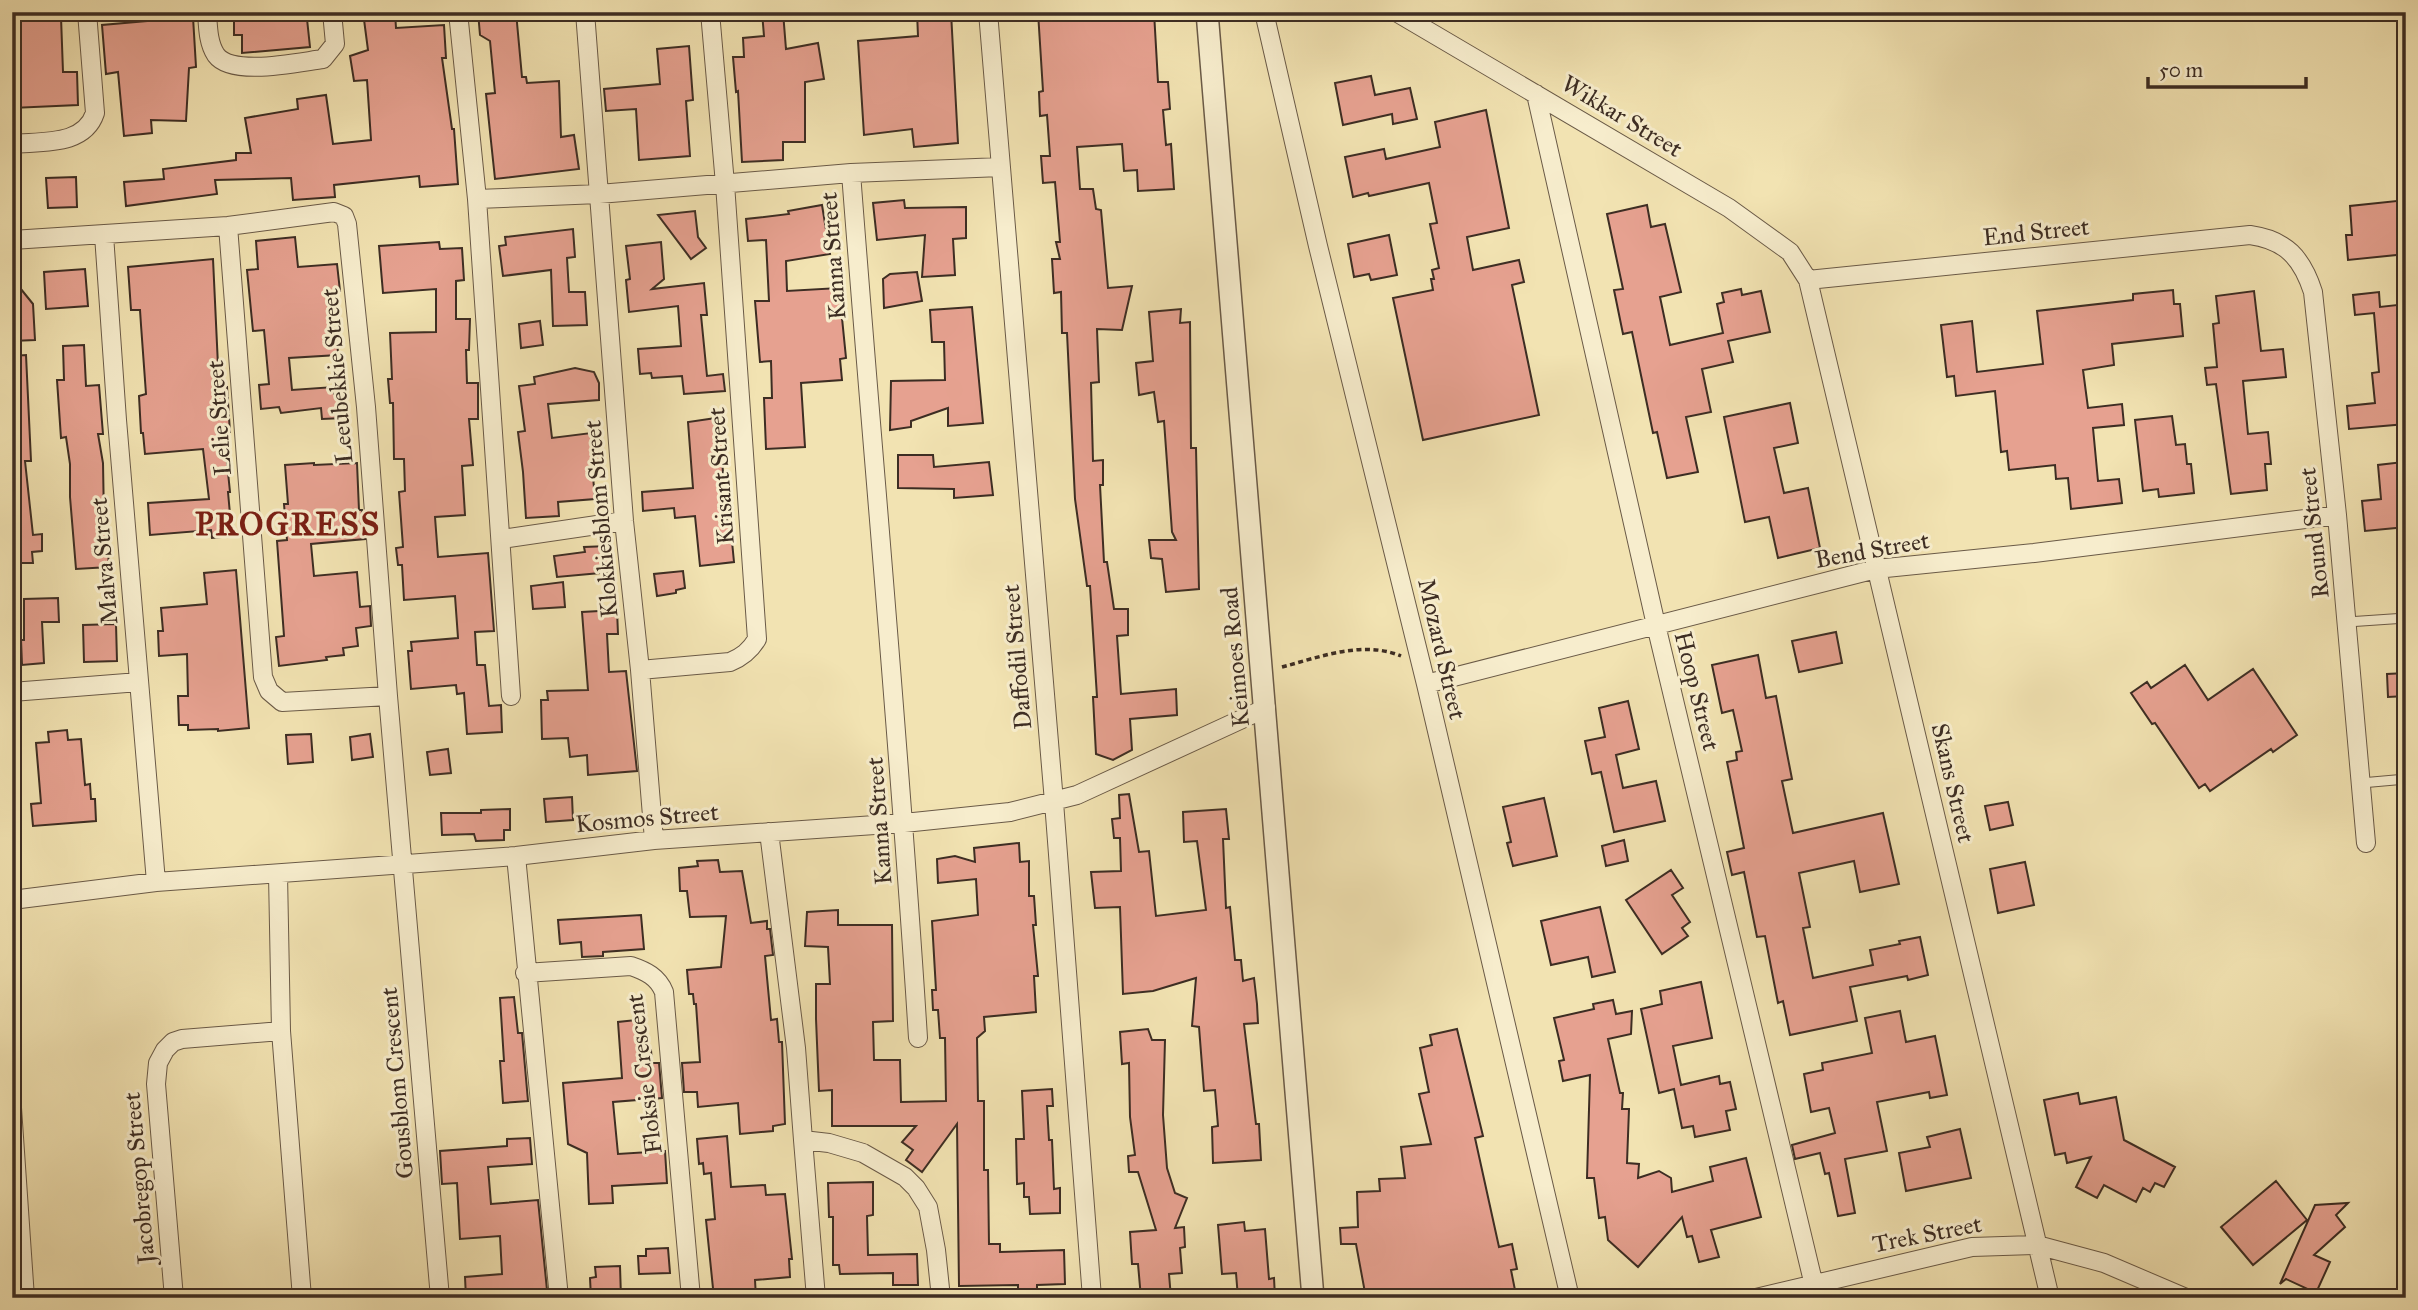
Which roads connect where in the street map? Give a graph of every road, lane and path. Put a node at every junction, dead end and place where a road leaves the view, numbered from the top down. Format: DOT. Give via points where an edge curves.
graph roads {
  1 [pos="86,12"];
  2 [pos="207,12"];
  3 [pos="332,12"];
  4 [pos="458,12"];
  5 [pos="585,12"];
  6 [pos="710,12"];
  7 [pos="988,12"];
  8 [pos="1207,12"];
  9 [pos="1264,12"];
  10 [pos="1396,12"];
  11 [pos="1536,94"];
  12 [pos="12,144"];
  13 [pos="1001,167"];
  14 [pos="851,173"];
  15 [pos="725,184"];
  16 [pos="599,194"];
  17 [pos="477,199"];
  18 [pos="228,226"];
  19 [pos="104,235"];
  20 [pos="2269,237"];
  21 [pos="12,240"];
  22 [pos="1808,280"];
  23 [pos="2337,515"];
  24 [pos="624,521"];
  25 [pos="502,539"];
  26 [pos="1876,569"];
  27 [pos="2406,618"];
  28 [pos="2347,622"];
  29 [pos="1656,625"];
  30 [pos="640,670"];
  31 [pos="1263,671"];
  32 [pos="1424,675"];
  33 [pos="139,682"];
  34 [pos="12,692"];
  35 [pos="388,696"];
  36 [pos="511,696"];
  37 [pos="1266,708"];
  38 [pos="2406,779"];
  39 [pos="2361,783"];
  40 [pos="1054,802"];
  41 [pos="904,823"];
  42 [pos="769,832"];
  43 [pos="654,840"];
  44 [pos="2366,843"];
  45 [pos="516,856"];
  46 [pos="402,864"];
  47 [pos="278,874"];
  48 [pos="156,882"];
  49 [pos="12,900"];
  50 [pos="526,973"];
  51 [pos="281,1031"];
  52 [pos="918,1038"];
  53 [pos="12,1108"];
  54 [pos="803,1140"];
  55 [pos="2037,1245"];
  56 [pos="1815,1291"];
  57 [pos="25,1298"];
  58 [pos="174,1298"];
  59 [pos="302,1298"];
  60 [pos="440,1298"];
  61 [pos="559,1298"];
  62 [pos="691,1298"];
  63 [pos="816,1298"];
  64 [pos="941,1298"];
  65 [pos="1092,1298"];
  66 [pos="1313,1298"];
  67 [pos="1570,1298"];
  68 [pos="1756,1298"];
  69 [pos="2050,1298"];
  70 [pos="2186,1298"];
  1 -- 12 [label="street" via="94,113 91,125 80,135"];
  2 -- 3 [label="street" via="215,53 227,64 247,67 323,59 335,44"];
  4 -- 17 [label="street"];
  5 -- 16 [label="street, Klokkiesblom Street"];
  6 -- 15 [label="street"];
  7 -- 13 [label="street, Daffodil Street"];
  8 -- 31 [label="street, Keimoes Road"];
  9 -- 32 [label="street, Mozard Street"];
  10 -- 11 [label="street, Wikkar Street"];
  11 -- 22 [label="street, Wikkar Street" via="1766,233 1790,252"];
  11 -- 29 [label="street, Hoop Street"];
  13 -- 14 [label="street"];
  13 -- 40 [label="street, Daffodil Street"];
  14 -- 15 [label="street, Kanna Street"];
  14 -- 41 [label="street, Kanna Street"];
  15 -- 16 [label="street, Kanna Street"];
  15 -- 30 [label="street, Krisant Street" via="757,639 742,657 730,662"];
  16 -- 17 [label="street, Kanna Street"];
  16 -- 24 [label="street, Klokkiesblom Street"];
  17 -- 25 [label="street"];
  18 -- 19 [label="street, Leeubekkie Street"];
  18 -- 35 [label="street, Lelie Street" via="263,677 269,691 282,702"];
  18 -- 35 [label="street, Leeubekkie Street" via="334,212 344,216 347,224"];
  19 -- 21 [label="street, Leeubekkie Street"];
  19 -- 33 [label="street, Malva Street"];
  20 -- 22 [label="street, End Street" via="2250,235"];
  20 -- 23 [label="street, Round Street" via="2305,268 2314,292"];
  22 -- 26 [label="street, Skans Street"];
  23 -- 26 [label="street, Bend Street"];
  23 -- 28 [label="street, Round Street"];
  24 -- 25 [label="street"];
  24 -- 30 [label="street, Klokkiesblom Street"];
  25 -- 36 [label="street"];
  26 -- 29 [label="street, Bend Street"];
  26 -- 55 [label="street, Skans Street"];
  27 -- 28 [label="lane"];
  28 -- 39 [label="street, Round Street"];
  29 -- 32 [label="street, Bend Street"];
  29 -- 56 [label="street, Hoop Street"];
  30 -- 43 [label="street, Klokkiesblom Street"];
  31 -- 32 [label="path" via="1376,648 1403,657"];
  31 -- 37 [label="street, Keimoes Road"];
  32 -- 67 [label="street, Mozard Street"];
  33 -- 34 [label="street"];
  33 -- 48 [label="street, Malva Street"];
  35 -- 46 [label="street, Leeubekkie Street"];
  37 -- 40 [label="street, Kosmos Street"];
  37 -- 66 [label="street, Keimoes Road"];
  38 -- 39 [label="lane"];
  39 -- 44 [label="street, Round Street"];
  40 -- 41 [label="street, Kosmos Street" via="1010,812"];
  40 -- 65 [label="street, Daffodil Street"];
  41 -- 42 [label="street, Kosmos Street"];
  41 -- 52 [label="street, Kanna Street"];
  42 -- 43 [label="street, Kosmos Street"];
  42 -- 54 [label="street"];
  43 -- 45 [label="street, Kosmos Street"];
  45 -- 46 [label="street, Kosmos Street"];
  45 -- 50 [label="street"];
  46 -- 47 [label="street, Kosmos Street"];
  46 -- 60 [label="street, Gousblom Crescent"];
  47 -- 48 [label="street, Kosmos Street"];
  47 -- 51 [label="street"];
  48 -- 49 [label="street, Kosmos Street"];
  50 -- 61 [label="street"];
  50 -- 62 [label="street, Floksie Crescent" via="631,966 660,981"];
  51 -- 58 [label="street, Jacobregop Street" via="182,1039 169,1045 158,1063 156,1097"];
  51 -- 59 [label="street"];
  53 -- 57 [label="street"];
  54 -- 63 [label="street"];
  54 -- 64 [label="street" via="863,1153 916,1188 928,1207"];
  55 -- 56 [label="street, Trek Street" via="1972,1247"];
  55 -- 69 [label="street, Skans Street"];
  55 -- 70 [label="street, Trek Street" via="2104,1263"];
  56 -- 68 [label="street, Trek Street"];
}
